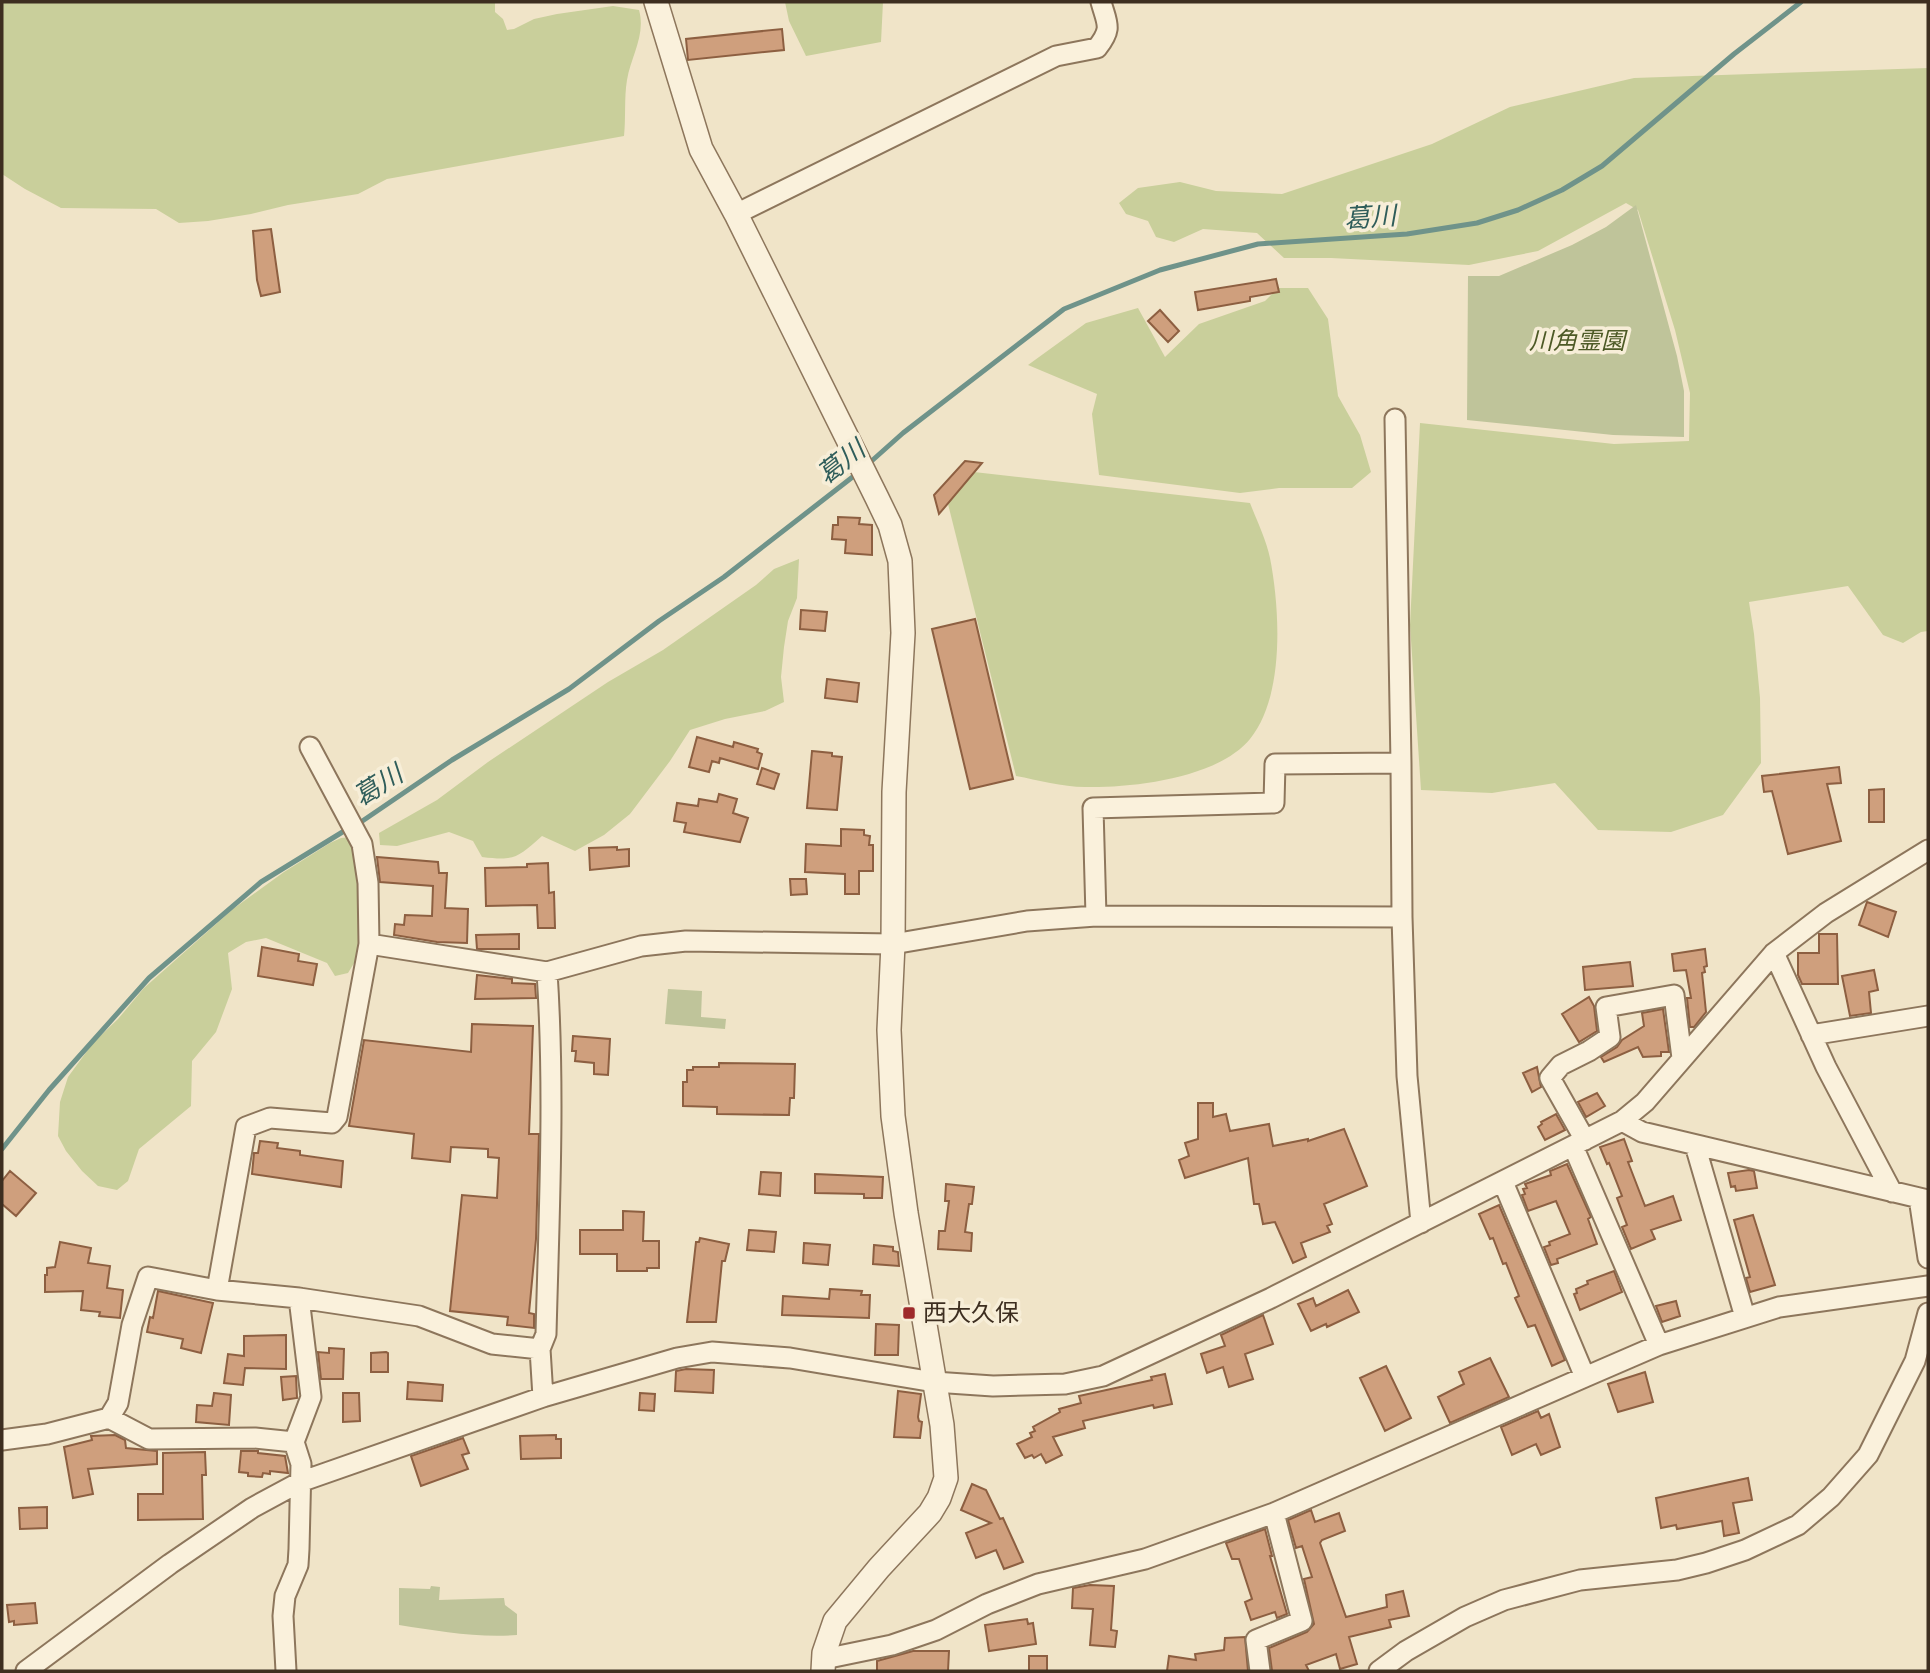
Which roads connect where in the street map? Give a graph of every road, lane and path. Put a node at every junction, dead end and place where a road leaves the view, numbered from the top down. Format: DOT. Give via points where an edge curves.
graph roads {
  1 [pos="656,2"];
  2 [pos="1101,2"];
  3 [pos="736,214"];
  4 [pos="1395,419"];
  5 [pos="310,747"];
  6 [pos="1401,763"];
  7 [pos="1928,850"];
  8 [pos="1096,916"];
  9 [pos="1402,917"];
  10 [pos="369,944"];
  11 [pos="893,944"];
  12 [pos="1774,953"];
  13 [pos="547,972"];
  14 [pos="1928,1016"];
  15 [pos="1811,1035"];
  16 [pos="1682,1058"];
  17 [pos="1622,1121"];
  18 [pos="1579,1143"];
  19 [pos="1695,1146"];
  20 [pos="1503,1182"];
  21 [pos="1892,1192"];
  22 [pos="1924,1199"];
  23 [pos="1421,1223"];
  24 [pos="1928,1258"];
  25 [pos="1928,1286"];
  26 [pos="217,1290"];
  27 [pos="299,1298"];
  28 [pos="1928,1313"];
  29 [pos="1745,1317"];
  30 [pos="1659,1345"];
  31 [pos="540,1349"];
  32 [pos="1585,1377"];
  33 [pos="934,1382"];
  34 [pos="542,1397"];
  35 [pos="108,1418"];
  36 [pos="2,1440"];
  37 [pos="294,1442"];
  38 [pos="300,1482"];
  39 [pos="1274,1513"];
  40 [pos="823,1665"];
  41 [pos="26,1671"];
  42 [pos="286,1671"];
  43 [pos="1260,1671"];
  44 [pos="1379,1671"];
  1 -- 3 [label="street" via="701,149"];
  2 -- 3 [label="street" via="1109,28 1097,48 1056,56"];
  3 -- 11 [label="street" via="873,488 900,561 903,633 894,792"];
  4 -- 6 [label="street"];
  5 -- 10 [label="street" via="362,844"];
  6 -- 8 [label="street" via="1275,764 1274,803 1093,808"];
  6 -- 9 [label="street"];
  7 -- 12 [label="street" via="1826,913"];
  8 -- 9 [label="street"];
  8 -- 11 [label="street" via="1027,921"];
  9 -- 23 [label="street" via="1407,1076"];
  10 -- 13 [label="street"];
  10 -- 26 [label="street" via="337,1117 332,1122 270,1118 246,1127"];
  11 -- 13 [label="street" via="686,942 641,946"];
  11 -- 33 [label="street" via="888,1030 893,1116"];
  12 -- 15 [label="street"];
  12 -- 16 [label="street"];
  13 -- 31 [label="street" via="550,1189 546,1334"];
  14 -- 15 [label="street"];
  15 -- 21 [label="street"];
  16 -- 17 [label="street" via="1645,1102"];
  16 -- 18 [label="street" via="1674,995 1606,1007 1610,1037 1560,1065 1550,1079"];
  17 -- 18 [label="street"];
  17 -- 19 [label="street" via="1642,1132"];
  18 -- 20 [label="street"];
  18 -- 30 [label="street"];
  19 -- 21 [label="street"];
  19 -- 29 [label="street"];
  20 -- 23 [label="street"];
  20 -- 32 [label="street"];
  21 -- 22 [label="street"];
  22 -- 24 [label="street"];
  23 -- 33 [label="street" via="1103,1376 1028,1387"];
  25 -- 29 [label="street" via="1779,1307"];
  26 -- 27 [label="street"];
  26 -- 35 [label="street" via="148,1277 132,1325 118,1403"];
  27 -- 31 [label="street" via="419,1316 492,1343"];
  27 -- 37 [label="street" via="310,1396"];
  28 -- 44 [label="street" via="1915,1361 1868,1455 1831,1497 1798,1525 1706,1563 1580,1580 1504,1600 1465,1617"];
  29 -- 30 [label="street"];
  30 -- 32 [label="street"];
  31 -- 34 [label="street"];
  32 -- 39 [label="street"];
  33 -- 34 [label="street" via="789,1358 712,1352"];
  33 -- 40 [label="street" via="946,1470 939,1498 835,1621"];
  34 -- 38 [label="street"];
  35 -- 36 [label="street"];
  35 -- 37 [label="street" via="149,1439"];
  37 -- 38 [label="street" via="301,1464"];
  38 -- 41 [label="street" via="252,1508 170,1564"];
  38 -- 42 [label="street" via="298,1565 285,1596 283,1616"];
  39 -- 40 [label="street" via="1145,1559 1038,1584 936,1630"];
  39 -- 43 [label="street" via="1302,1620 1256,1640"];
}
